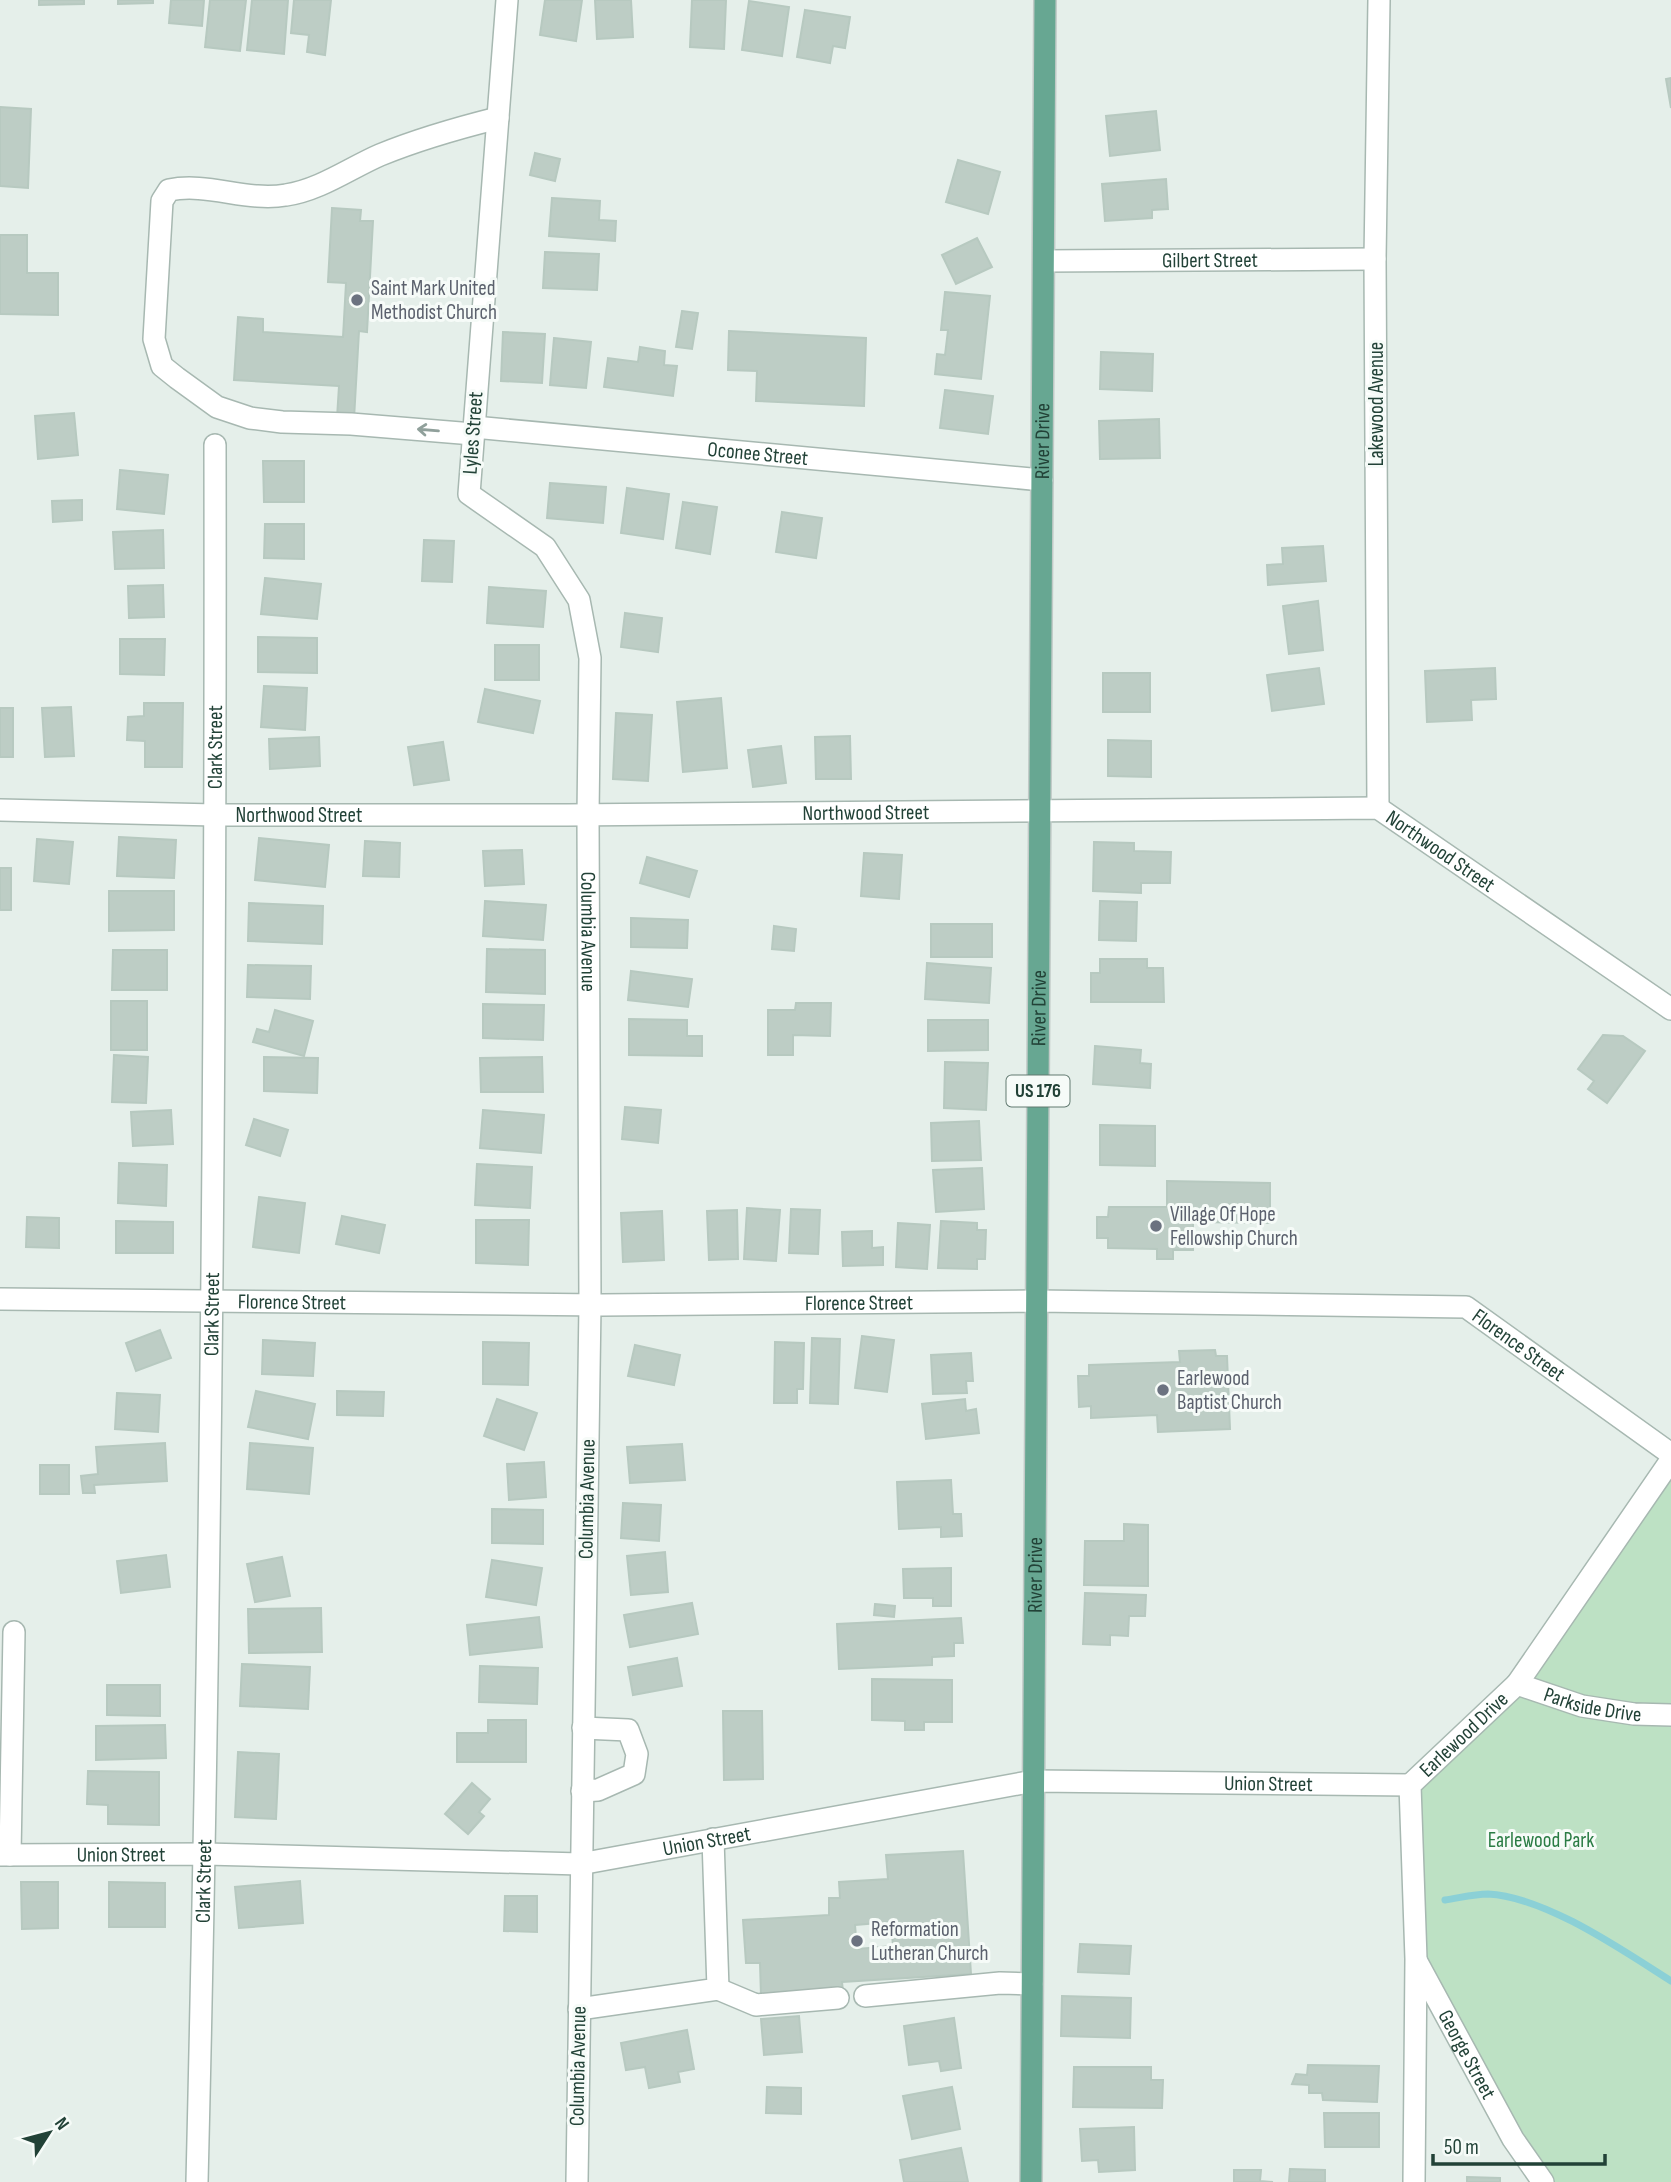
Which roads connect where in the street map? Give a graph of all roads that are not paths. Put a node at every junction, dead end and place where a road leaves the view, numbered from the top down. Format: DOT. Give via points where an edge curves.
graph roads {
  1 [pos="508,0"];
  2 [pos="1045,0"];
  3 [pos="1379,0"];
  4 [pos="498,118"];
  5 [pos="1375,259"];
  6 [pos="1044,261"];
  7 [pos="474,431"];
  8 [pos="215,445"];
  9 [pos="1042,480"];
  10 [pos="1378,808"];
  11 [pos="0,810"];
  12 [pos="1040,810"];
  13 [pos="215,815"];
  14 [pos="588,815"];
  15 [pos="1671,1009"];
  16 [pos="0,1299"];
  17 [pos="1037,1301"];
  18 [pos="213,1303"];
  19 [pos="590,1305"];
  20 [pos="1671,1457"];
  21 [pos="14,1632"];
  22 [pos="1517,1684"];
  23 [pos="1671,1715"];
  24 [pos="583,1728"];
  25 [pos="1034,1781"];
  26 [pos="1410,1785"];
  27 [pos="582,1791"];
  28 [pos="713,1839"];
  29 [pos="205,1854"];
  30 [pos="5,1855"];
  31 [pos="580,1864"];
  32 [pos="1416,1959"];
  33 [pos="1032,1984"];
  34 [pos="718,1989"];
  35 [pos="865,1996"];
  36 [pos="838,1998"];
  37 [pos="579,2009"];
  38 [pos="197,2182"];
  39 [pos="576,2182"];
  40 [pos="1031,2182"];
  41 [pos="1414,2182"];
  42 [pos="1543,2182"];
  1 -- 4 [label="street, Lyles Street"];
  2 -- 6 [label="main road, River Drive / US 176"];
  3 -- 5 [label="street, Lakewood Avenue"];
  4 -- 7 [label="street, Lyles Street"];
  7 -- 4 [label="street, Oconee Street, one-way" via="282,422 217,407 162,366 154,339 162,201 169,191 197,187 286,195 449,130"];
  5 -- 6 [label="street, Gilbert Street"];
  5 -- 10 [label="street, Lakewood Avenue"];
  6 -- 9 [label="main road, River Drive / US 176"];
  7 -- 9 [label="street, Oconee Street"];
  7 -- 14 [label="street, Lyles Street" via="469,494 545,547 579,600 590,657"];
  8 -- 13 [label="street, Clark Street"];
  9 -- 12 [label="main road, River Drive / US 176"];
  10 -- 12 [label="street, Northwood Street"];
  10 -- 15 [label="street, Northwood Street"];
  11 -- 13 [label="street, Northwood Street"];
  12 -- 14 [label="street, Northwood Street"];
  12 -- 17 [label="main road, River Drive / US 176"];
  13 -- 14 [label="street, Northwood Street"];
  13 -- 18 [label="street, Clark Street"];
  14 -- 19 [label="street, Columbia Avenue"];
  16 -- 18 [label="street, Florence Street"];
  17 -- 19 [label="street, Florence Street"];
  17 -- 20 [label="street, Florence Street" via="1466,1307"];
  17 -- 25 [label="main road, River Drive / US 176"];
  18 -- 19 [label="street, Florence Street"];
  18 -- 29 [label="street, Clark Street"];
  19 -- 24 [label="street, Columbia Avenue"];
  20 -- 22 [label="street, Earlewood Drive"];
  21 -- 30 [label="street"];
  22 -- 23 [label="street, Parkside Drive" via="1582,1706"];
  22 -- 26 [label="street, Earlewood Drive"];
  24 -- 27 [label="street, Columbia Avenue"];
  24 -- 27 [label="street" via="628,1730 637,1754 634,1774 598,1790"];
  25 -- 26 [label="street, Union Street"];
  25 -- 28 [label="street, Union Street"];
  25 -- 33 [label="main road, River Drive / US 176"];
  26 -- 32 [label="street, Earlewood Drive"];
  27 -- 31 [label="street, Columbia Avenue"];
  28 -- 31 [label="street, Union Street"];
  28 -- 34 [label="street"];
  29 -- 30 [label="street, Union Street"];
  29 -- 31 [label="street, Union Street"];
  29 -- 38 [label="street, Clark Street"];
  31 -- 37 [label="street, Columbia Avenue"];
  32 -- 41 [label="street, Earlewood Drive"];
  32 -- 42 [label="street, George Street" via="1513,2139"];
  33 -- 35 [label="street"];
  33 -- 40 [label="main road, River Drive / US 176"];
  34 -- 36 [label="street" via="756,2005"];
  34 -- 37 [label="street"];
  37 -- 39 [label="street, Columbia Avenue"];
}
